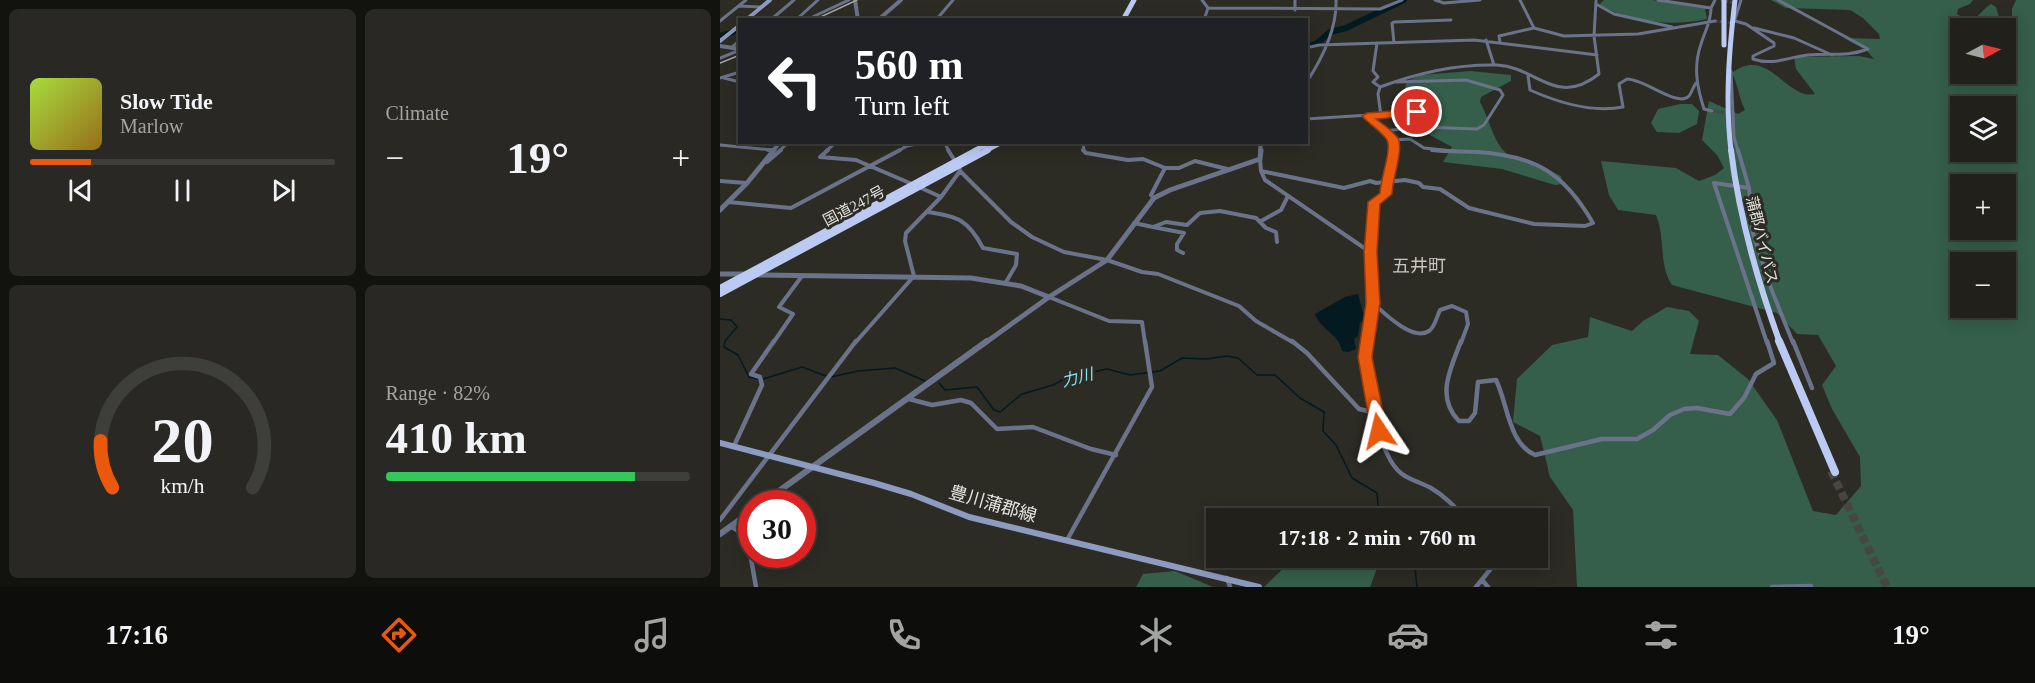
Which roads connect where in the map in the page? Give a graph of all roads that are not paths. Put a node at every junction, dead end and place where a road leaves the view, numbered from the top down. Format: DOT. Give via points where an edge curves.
graph roads {
  1 [pos="747,0"];
  2 [pos="770,0"];
  3 [pos="794,0"];
  4 [pos="818,0"];
  5 [pos="849,0"];
  6 [pos="855,0"];
  7 [pos="901,0"];
  8 [pos="953,0"];
  9 [pos="1134,0"];
  10 [pos="1139,0"];
  11 [pos="1202,0"];
  12 [pos="1295,0"];
  13 [pos="1336,0"];
  14 [pos="1390,0"];
  15 [pos="1402,0"];
  16 [pos="1435,0"];
  17 [pos="1479,0"];
  18 [pos="1520,0"];
  19 [pos="1590,0"];
  20 [pos="1658,0"];
  21 [pos="1715,0"];
  22 [pos="1724,0"];
  23 [pos="1734,0"];
  24 [pos="1741,0"];
  25 [pos="1778,0"];
  26 [pos="1597,2"];
  27 [pos="1395,3"];
  28 [pos="739,6"];
  29 [pos="761,7"];
  30 [pos="1208,8"];
  31 [pos="1338,8"];
  32 [pos="1711,8"];
  33 [pos="1295,10"];
  34 [pos="748,18"];
  35 [pos="773,18"];
  36 [pos="799,18"];
  37 [pos="810,18"];
  38 [pos="858,18"];
  39 [pos="880,18"];
  40 [pos="938,18"];
  41 [pos="1124,18"];
  42 [pos="1129,18"];
  43 [pos="1205,18"];
  44 [pos="1451,20"];
  45 [pos="720,21"];
  46 [pos="1713,21"];
  47 [pos="1735,21"];
  48 [pos="737,27"];
  49 [pos="1672,27"];
  50 [pos="1751,27"];
  51 [pos="1534,28"];
  52 [pos="1594,36"];
  53 [pos="1486,40"];
  54 [pos="721,42"];
  55 [pos="738,42"];
  56 [pos="1500,42"];
  57 [pos="1377,43"];
  58 [pos="1394,43"];
  59 [pos="1724,45"];
  60 [pos="1325,46"];
  61 [pos="731,48"];
  62 [pos="1308,48"];
  63 [pos="738,50"];
  64 [pos="738,51"];
  65 [pos="1597,55"];
  66 [pos="1833,56"];
  67 [pos="720,58"];
  68 [pos="1494,65"];
  69 [pos="738,73"];
  70 [pos="1528,76"];
  71 [pos="722,78"];
  72 [pos="1308,79"];
  73 [pos="738,82"];
  74 [pos="1392,82"];
  75 [pos="1696,82"];
  76 [pos="1380,87"];
  77 [pos="1712,111"];
  78 [pos="1417,112"];
  79 [pos="1367,116"];
  80 [pos="1381,116"];
  81 [pos="1308,119"];
  82 [pos="1384,131"];
  83 [pos="1393,140"];
  84 [pos="778,144"];
  85 [pos="787,144"];
  86 [pos="831,144"];
  87 [pos="902,144"];
  88 [pos="916,144"];
  89 [pos="945,144"];
  90 [pos="988,144"];
  91 [pos="998,144"];
  92 [pos="1083,144"];
  93 [pos="1261,144"];
  94 [pos="720,146"];
  95 [pos="907,146"];
  96 [pos="774,150"];
  97 [pos="1260,159"];
  98 [pos="870,165"];
  99 [pos="762,166"];
  100 [pos="958,167"];
  101 [pos="1166,168"];
  102 [pos="1228,170"];
  103 [pos="1261,171"];
  104 [pos="720,181"];
  105 [pos="1386,182"];
  106 [pos="747,183"];
  107 [pos="916,185"];
  108 [pos="1747,188"];
  109 [pos="941,196"];
  110 [pos="1288,196"];
  111 [pos="1154,198"];
  112 [pos="729,202"];
  113 [pos="720,210"];
  114 [pos="926,212"];
  115 [pos="1261,221"];
  116 [pos="1134,223"];
  117 [pos="1154,227"];
  118 [pos="1277,242"];
  119 [pos="1370,252"];
  120 [pos="1183,254"];
  121 [pos="1107,260"];
  122 [pos="720,274"];
  123 [pos="746,274"];
  124 [pos="755,275"];
  125 [pos="803,276"];
  126 [pos="914,276"];
  127 [pos="1006,282"];
  128 [pos="720,288"];
  129 [pos="720,294"];
  130 [pos="1049,297"];
  131 [pos="1373,303"];
  132 [pos="1812,388"];
  133 [pos="909,399"];
  134 [pos="1375,408"];
  135 [pos="720,443"];
  136 [pos="734,447"];
  137 [pos="1116,455"];
  138 [pos="768,457"];
  139 [pos="812,467"];
  140 [pos="780,490"];
  141 [pos="1457,508"];
  142 [pos="720,520"];
  143 [pos="738,521"];
  144 [pos="730,526"];
  145 [pos="738,531"];
  146 [pos="720,534"];
  147 [pos="1067,540"];
  148 [pos="753,568"];
  149 [pos="1492,568"];
  150 [pos="1227,578"];
  151 [pos="1483,581"];
  152 [pos="1811,586"];
  153 [pos="756,587"];
  154 [pos="1230,587"];
  155 [pos="1259,587"];
  156 [pos="1476,587"];
  157 [pos="1488,587"];
  158 [pos="1772,587"];
  1 -- 28 [label="street"];
  2 -- 29 [label="main road"];
  3 -- 35 [label="street"];
  4 -- 36 [label="street"];
  5 -- 37 [label="street"];
  6 -- 38 [label="street"];
  7 -- 39 [label="street"];
  8 -- 40 [label="street"];
  9 -- 41 [label="highway"];
  10 -- 42 [label="highway"];
  11 -- 30 [label="street"];
  12 -- 33 [label="street"];
  13 -- 31 [label="street"];
  14 -- 27 [label="street"];
  15 -- 27 [label="street"];
  16 -- 17 [label="street"];
  18 -- 51 [label="street"];
  19 -- 26 [label="street"];
  20 -- 32 [label="street"];
  21 -- 32 [label="street"];
  22 -- 59 [label="highway"];
  23 -- 59 [label="highway, 蒲郡バイパス"];
  23 -- 59 [label="highway, 蒲郡バイパス" via="1728,40 1728,101 1740,212 1767,309 1833,472 1776,344 1745,248 1730,170"];
  24 -- 47 [label="street"];
  25 -- 66 [label="street" via="1801,9 1868,49"];
  26 -- 49 [label="street" via="1614,14"];
  26 -- 52 [label="street"];
  27 -- 31 [label="street" via="1380,9"];
  28 -- 29 [label="street"];
  28 -- 45 [label="street"];
  29 -- 34 [label="main road"];
  30 -- 33 [label="street"];
  30 -- 43 [label="street"];
  31 -- 33 [label="street"];
  31 -- 60 [label="street"];
  32 -- 46 [label="street"];
  44 -- 58 [label="street" via="1394,22"];
  46 -- 49 [label="street"];
  46 -- 75 [label="street" via="1700,45 1694,70"];
  47 -- 50 [label="street"];
  47 -- 108 [label="street" via="1731,67 1734,137"];
  48 -- 54 [label="main road"];
  49 -- 52 [label="street" via="1638,34"];
  50 -- 66 [label="street" via="1794,38"];
  50 -- 66 [label="street" via="1774,43 1753,56 1756,61 1773,63 1804,55"];
  51 -- 52 [label="street" via="1564,36"];
  51 -- 56 [label="street" via="1499,36"];
  52 -- 65 [label="street"];
  53 -- 56 [label="street"];
  53 -- 58 [label="street"];
  53 -- 68 [label="street"];
  54 -- 61 [label="street"];
  55 -- 61 [label="street"];
  56 -- 65 [label="street"];
  57 -- 58 [label="street"];
  57 -- 60 [label="street"];
  57 -- 76 [label="street" via="1373,71 1378,77 1374,82"];
  60 -- 62 [label="street"];
  60 -- 72 [label="street"];
  61 -- 63 [label="street"];
  64 -- 67 [label="street"];
  65 -- 70 [label="street" via="1599,74 1579,85 1552,87"];
  68 -- 70 [label="street" via="1517,68"];
  68 -- 74 [label="street"];
  69 -- 71 [label="street"];
  70 -- 75 [label="street" via="1530,90 1545,97 1578,106 1615,109 1623,107 1619,84 1623,80 1630,78 1658,88 1674,101 1687,98"];
  71 -- 73 [label="street"];
  74 -- 76 [label="street"];
  74 -- 82 [label="street" via="1466,80 1500,90 1503,95 1478,129 1420,127"];
  75 -- 77 [label="street" via="1704,109"];
  76 -- 80 [label="street"];
  78 -- 80 [label="street"];
  79 -- 80 [label="street"];
  79 -- 81 [label="street"];
  79 -- 82 [label="street"];
  82 -- 83 [label="street"];
  83 -- 105 [label="street"];
  83 -- 105 [label="street" via="1410,139 1415,146 1443,151 1517,155 1537,163 1568,184 1593,223 1534,224 1469,208 1447,193 1419,183"];
  84 -- 96 [label="street"];
  85 -- 99 [label="street"];
  86 -- 98 [label="street" via="820,157"];
  87 -- 95 [label="street"];
  88 -- 95 [label="street"];
  89 -- 100 [label="street"];
  90 -- 100 [label="highway, 国道247号"];
  91 -- 100 [label="highway, 国道247号"];
  92 -- 101 [label="street" via="1086,153 1143,159"];
  93 -- 97 [label="street"];
  94 -- 96 [label="street"];
  95 -- 98 [label="street"];
  96 -- 99 [label="street"];
  97 -- 102 [label="street"];
  97 -- 103 [label="street"];
  98 -- 107 [label="street"];
  98 -- 112 [label="street" via="791,208"];
  99 -- 106 [label="street"];
  100 -- 107 [label="highway, 国道247号"];
  100 -- 109 [label="street"];
  100 -- 121 [label="street" via="1011,222 1032,237 1064,252"];
  101 -- 102 [label="street" via="1179,168 1195,161"];
  101 -- 111 [label="street" via="1151,195"];
  102 -- 111 [label="street"];
  103 -- 105 [label="street" via="1344,188 1370,181"];
  103 -- 110 [label="street" via="1265,180"];
  104 -- 106 [label="street"];
  105 -- 119 [label="street" via="1386,194 1374,202"];
  106 -- 112 [label="street"];
  107 -- 109 [label="street"];
  107 -- 123 [label="highway, 国道247号"];
  107 -- 124 [label="highway, 国道247号"];
  108 -- 131 [label="street" via="1714,183 1774,363 1756,374 1744,398 1730,414 1684,409 1637,439 1602,439 1535,455 1528,453 1520,446 1496,380 1479,382 1475,413 1469,422 1459,421 1452,414 1444,385 1468,324 1466,312 1452,306 1440,310 1428,333 1418,334 1394,322"];
  108 -- 132 [label="street" via="1753,233"];
  109 -- 114 [label="street"];
  110 -- 115 [label="street" via="1281,210"];
  110 -- 119 [label="street"];
  111 -- 116 [label="street"];
  112 -- 113 [label="street"];
  114 -- 126 [label="street" via="906,233"];
  114 -- 127 [label="street" via="956,216 973,228 983,248 1017,254 1016,265"];
  115 -- 117 [label="street" via="1211,210 1200,213 1187,225 1166,222"];
  115 -- 118 [label="street" via="1276,232"];
  116 -- 117 [label="street"];
  116 -- 121 [label="street"];
  117 -- 120 [label="street" via="1184,233 1177,244"];
  119 -- 131 [label="street"];
  121 -- 130 [label="street"];
  121 -- 134 [label="street" via="1158,274 1239,306 1307,353 1359,409"];
  122 -- 123 [label="street"];
  123 -- 124 [label="street"];
  123 -- 128 [label="highway, 国道247号"];
  124 -- 125 [label="street"];
  124 -- 129 [label="highway, 国道247号"];
  125 -- 126 [label="street"];
  125 -- 136 [label="street" via="779,307 793,314 751,374 762,385"];
  126 -- 127 [label="street"];
  126 -- 138 [label="street" via="861,335"];
  127 -- 130 [label="street"];
  130 -- 133 [label="street"];
  130 -- 137 [label="street" via="1109,321 1142,322 1152,387"];
  131 -- 134 [label="street" via="1365,357"];
  133 -- 137 [label="street" via="932,405 961,400 971,403 997,429 1033,427"];
  133 -- 139 [label="street"];
  134 -- 141 [label="street" via="1389,459 1401,474 1433,489"];
  135 -- 136 [label="main road, 豊川蒲郡線"];
  136 -- 138 [label="main road, 豊川蒲郡線"];
  137 -- 147 [label="street"];
  138 -- 139 [label="main road, 豊川蒲郡線"];
  138 -- 142 [label="street"];
  139 -- 140 [label="street"];
  139 -- 147 [label="main road, 豊川蒲郡線" via="911,494 969,517"];
  143 -- 144 [label="street"];
  144 -- 145 [label="street"];
  144 -- 146 [label="street"];
  147 -- 150 [label="main road, 豊川蒲郡線"];
  148 -- 153 [label="street"];
  149 -- 151 [label="street"];
  150 -- 154 [label="street"];
  150 -- 155 [label="main road, 豊川蒲郡線"];
  151 -- 156 [label="street"];
  151 -- 157 [label="street"];
  152 -- 158 [label="street"];
}
